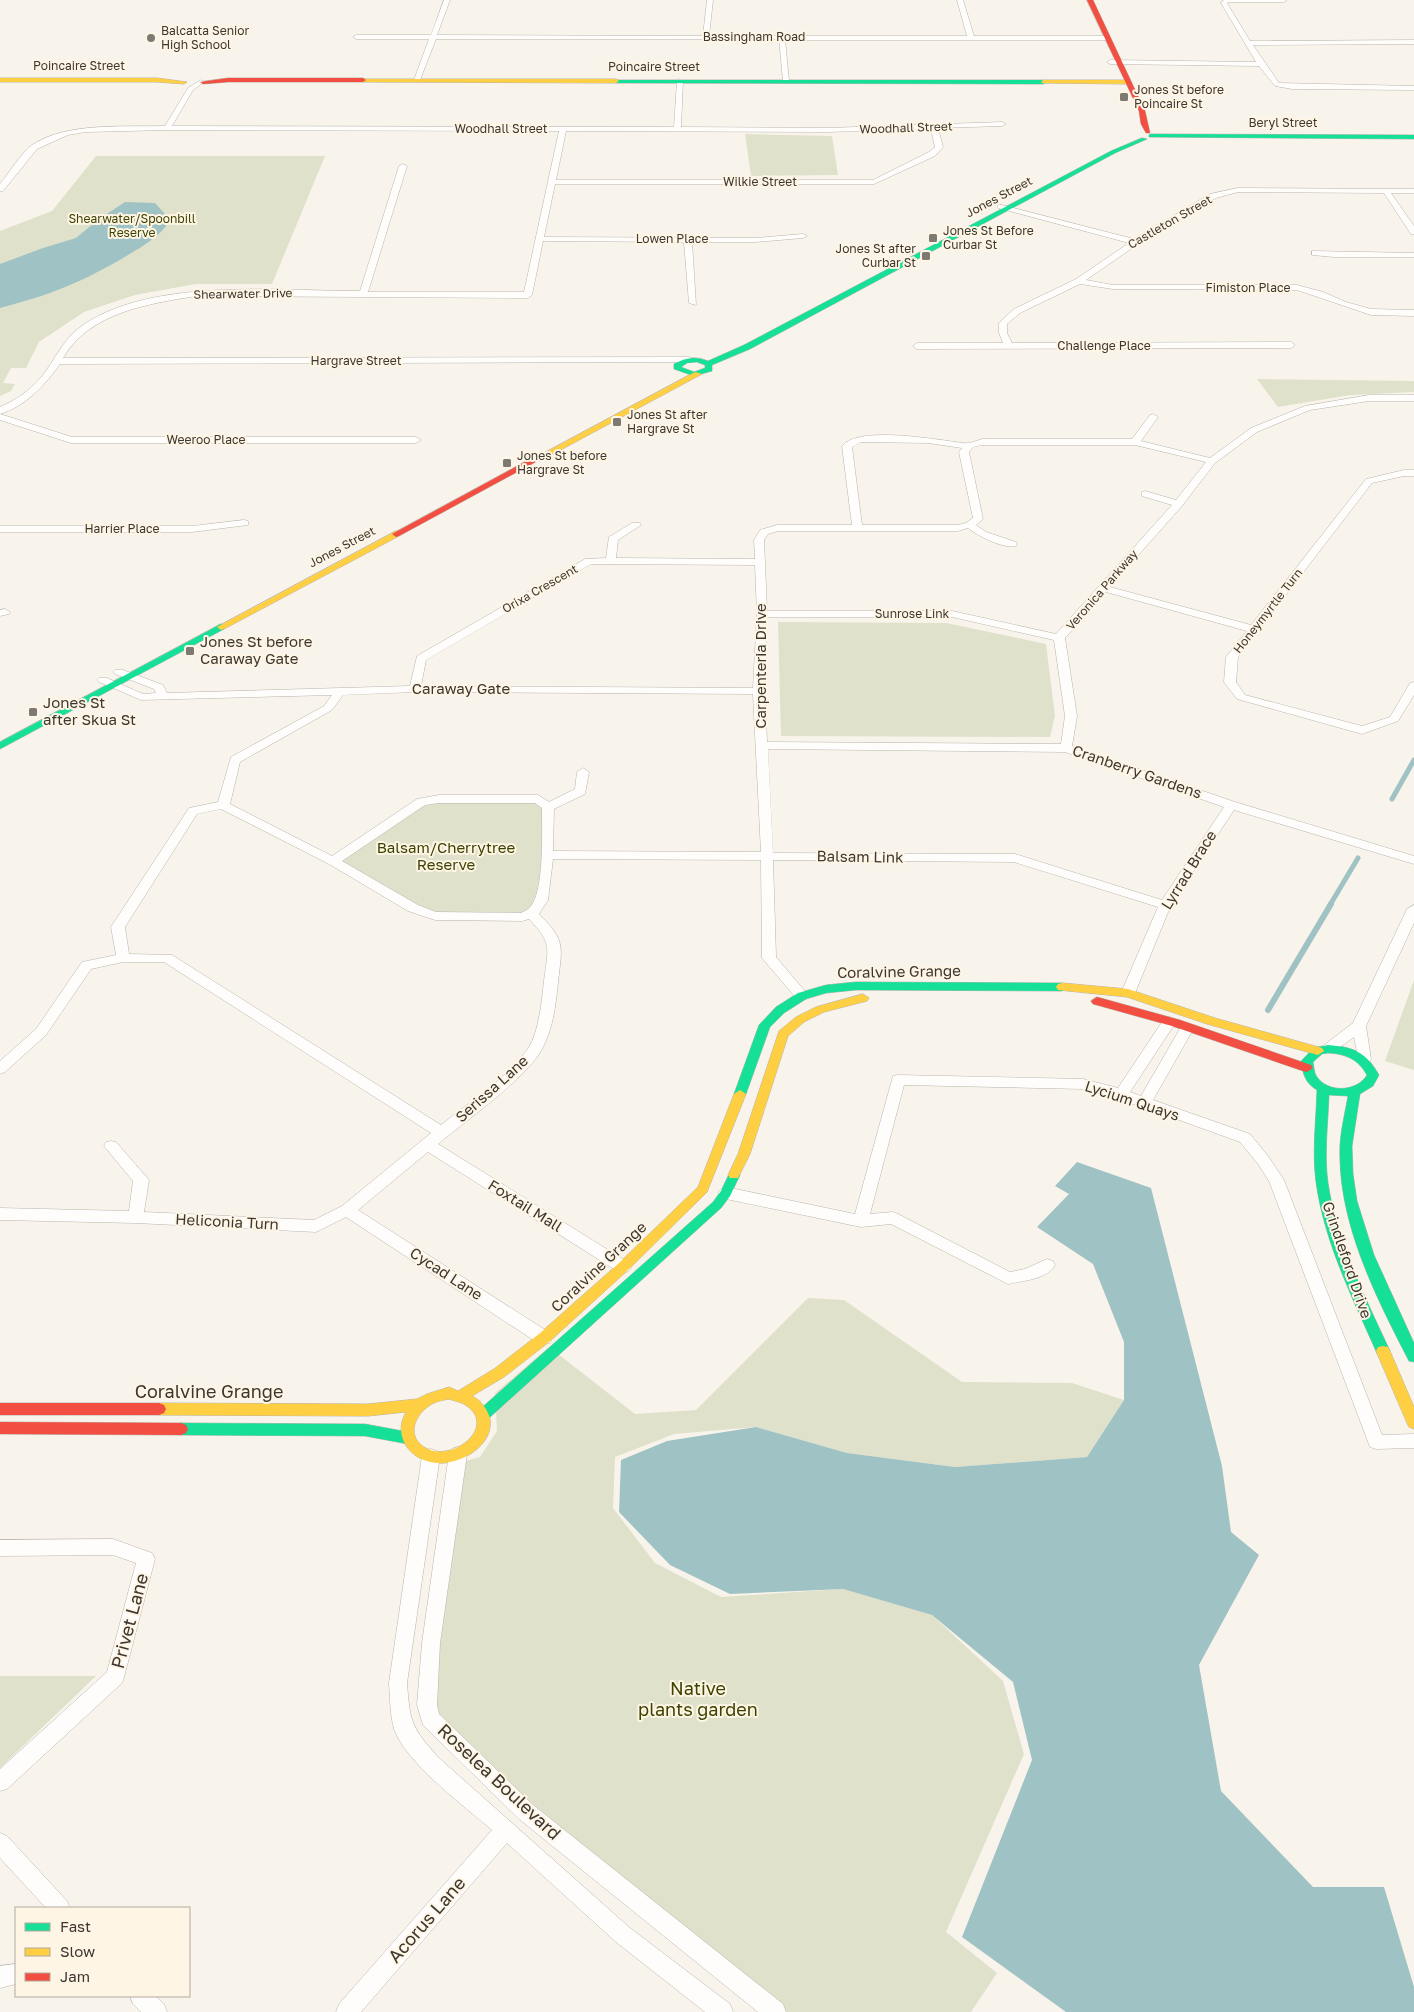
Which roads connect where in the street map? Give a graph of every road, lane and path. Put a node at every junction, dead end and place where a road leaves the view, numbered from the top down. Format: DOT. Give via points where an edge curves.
graph roads {
  1 [pos="447,0"];
  2 [pos="710,0"];
  3 [pos="960,0"];
  4 [pos="1083,0"];
  5 [pos="1090,0"];
  6 [pos="1228,0"];
  7 [pos="1284,0"];
  8 [pos="706,36"];
  9 [pos="356,37"];
  10 [pos="434,37"];
  11 [pos="782,37"];
  12 [pos="971,37"];
  13 [pos="1103,37"];
  14 [pos="1248,42"];
  15 [pos="1414,42"];
  16 [pos="1115,63"];
  17 [pos="1261,64"];
  18 [pos="0,80"];
  19 [pos="417,80"];
  20 [pos="1123,80"];
  21 [pos="680,81"];
  22 [pos="786,81"];
  23 [pos="188,82"];
  24 [pos="1414,88"];
  25 [pos="1002,124"];
  26 [pos="934,126"];
  27 [pos="167,128"];
  28 [pos="563,130"];
  29 [pos="677,130"];
  30 [pos="1142,135"];
  31 [pos="1414,137"];
  32 [pos="403,166"];
  33 [pos="0,171"];
  34 [pos="14,171"];
  35 [pos="551,182"];
  36 [pos="0,189"];
  37 [pos="1386,191"];
  38 [pos="1414,191"];
  39 [pos="1007,206"];
  40 [pos="1414,232"];
  41 [pos="803,236"];
  42 [pos="540,239"];
  43 [pos="688,240"];
  44 [pos="1135,242"];
  45 [pos="1315,253"];
  46 [pos="1414,255"];
  47 [pos="1079,281"];
  48 [pos="363,294"];
  49 [pos="694,303"];
  50 [pos="1414,313"];
  51 [pos="1291,345"];
  52 [pos="917,346"];
  53 [pos="1009,347"];
  54 [pos="57,361"];
  55 [pos="655,361"];
  56 [pos="698,361"];
  57 [pos="678,369"];
  58 [pos="698,374"];
  59 [pos="1414,398"];
  60 [pos="0,411"];
  61 [pos="1153,417"];
  62 [pos="0,418"];
  63 [pos="416,440"];
  64 [pos="1135,442"];
  65 [pos="968,447"];
  66 [pos="1212,461"];
  67 [pos="1414,473"];
  68 [pos="1145,494"];
  69 [pos="1178,504"];
  70 [pos="244,523"];
  71 [pos="636,525"];
  72 [pos="970,525"];
  73 [pos="857,527"];
  74 [pos="0,529"];
  75 [pos="1012,544"];
  76 [pos="611,561"];
  77 [pos="760,562"];
  78 [pos="1103,588"];
  79 [pos="762,614"];
  80 [pos="1253,629"];
  81 [pos="1059,638"];
  82 [pos="124,674"];
  83 [pos="107,683"];
  84 [pos="1414,685"];
  85 [pos="415,689"];
  86 [pos="340,691"];
  87 [pos="760,691"];
  88 [pos="162,695"];
  89 [pos="0,736"];
  90 [pos="761,745"];
  91 [pos="0,746"];
  92 [pos="1066,748"];
  93 [pos="583,772"];
  94 [pos="223,805"];
  95 [pos="1231,805"];
  96 [pos="548,808"];
  97 [pos="548,855"];
  98 [pos="767,856"];
  99 [pos="1414,860"];
  100 [pos="332,861"];
  101 [pos="1165,905"];
  102 [pos="1414,909"];
  103 [pos="531,914"];
  104 [pos="123,958"];
  105 [pos="1128,994"];
  106 [pos="802,996"];
  107 [pos="1169,1022"];
  108 [pos="1358,1026"];
  109 [pos="1187,1028"];
  110 [pos="1323,1050"];
  111 [pos="1364,1060"];
  112 [pos="1307,1068"];
  113 [pos="0,1069"];
  114 [pos="1323,1088"];
  115 [pos="1354,1093"];
  116 [pos="1120,1094"];
  117 [pos="1143,1104"];
  118 [pos="442,1132"];
  119 [pos="427,1144"];
  120 [pos="111,1146"];
  121 [pos="726,1193"];
  122 [pos="347,1210"];
  123 [pos="0,1214"];
  124 [pos="136,1217"];
  125 [pos="861,1220"];
  126 [pos="1047,1266"];
  127 [pos="623,1267"];
  128 [pos="544,1338"];
  129 [pos="1414,1357"];
  130 [pos="462,1395"];
  131 [pos="417,1406"];
  132 [pos="0,1409"];
  133 [pos="483,1415"];
  134 [pos="1414,1423"];
  135 [pos="0,1428"];
  136 [pos="408,1438"];
  137 [pos="1414,1441"];
  138 [pos="458,1454"];
  139 [pos="431,1456"];
  140 [pos="0,1548"];
  141 [pos="0,1782"];
  142 [pos="506,1829"];
  143 [pos="0,1843"];
  144 [pos="59,1907"];
  145 [pos="15,1974"];
  146 [pos="0,1978"];
  147 [pos="142,1997"];
  148 [pos="156,2012"];
  149 [pos="347,2012"];
  150 [pos="722,2012"];
  151 [pos="775,2012"];
  1 -- 10 [label="street"];
  2 -- 8 [label="street"];
  3 -- 12 [label="street"];
  4 -- 13 [label="street"];
  5 -- 13 [label="street"];
  6 -- 7 [label="street"];
  6 -- 14 [label="street" via="1224,3"];
  8 -- 10 [label="street, Bassingham Road"];
  8 -- 11 [label="street, Bassingham Road"];
  9 -- 10 [label="street, Bassingham Road"];
  10 -- 19 [label="street"];
  11 -- 12 [label="street, Bassingham Road"];
  11 -- 22 [label="street"];
  12 -- 13 [label="street, Bassingham Road"];
  13 -- 16 [label="street"];
  14 -- 15 [label="street"];
  14 -- 17 [label="street"];
  16 -- 17 [label="street"];
  16 -- 20 [label="street"];
  17 -- 24 [label="street" via="1277,86"];
  18 -- 23 [label="street, Poincaire Street"];
  19 -- 21 [label="street, Poincaire Street"];
  19 -- 23 [label="street, Poincaire Street"];
  20 -- 22 [label="street, Poincaire Street"];
  20 -- 30 [label="street" via="1142,111"];
  21 -- 22 [label="street, Poincaire Street"];
  21 -- 29 [label="street"];
  23 -- 27 [label="street"];
  25 -- 26 [label="street, Woodhall Street"];
  26 -- 29 [label="street, Woodhall Street"];
  26 -- 35 [label="street, Wilkie Street" via="939,147 932,154 874,182"];
  27 -- 28 [label="street, Woodhall Street"];
  27 -- 34 [label="street, Woodhall Street" via="66,133 34,147"];
  28 -- 29 [label="street, Woodhall Street"];
  28 -- 35 [label="street"];
  30 -- 31 [label="street, Beryl Street"];
  30 -- 39 [label="street, Jones Street"];
  32 -- 48 [label="street"];
  33 -- 34 [label="street"];
  34 -- 36 [label="street, Woodhall Street"];
  35 -- 42 [label="street"];
  37 -- 38 [label="street, Castleton Street"];
  37 -- 40 [label="street"];
  37 -- 44 [label="street, Castleton Street" via="1238,190 1213,196"];
  39 -- 44 [label="street"];
  39 -- 56 [label="street, Jones Street" via="730,349"];
  41 -- 43 [label="street, Lowen Place"];
  42 -- 43 [label="street, Lowen Place"];
  42 -- 48 [label="street, Shearwater Drive" via="528,295"];
  43 -- 49 [label="street"];
  44 -- 47 [label="street, Castleton Street"];
  45 -- 46 [label="street"];
  47 -- 50 [label="street, Fimiston Place" via="1119,287 1296,288 1371,312"];
  47 -- 53 [label="street, Castleton Street" via="1017,311 1003,323 1003,334"];
  48 -- 54 [label="street, Shearwater Drive" via="196,293 161,299 107,316 83,329 68,343"];
  51 -- 53 [label="street, Challenge Place"];
  52 -- 53 [label="street, Challenge Place"];
  54 -- 55 [label="street, Hargrave Street"];
  54 -- 60 [label="street, Shearwater Drive" via="34,391"];
  55 -- 56 [label="street, Hargrave Street"];
  55 -- 57 [label="street, Hargrave Street"];
  56 -- 57 [label="street, Jones Street" via="681,362"];
  56 -- 58 [label="street, Jones Street" via="710,366"];
  57 -- 58 [label="street"];
  57 -- 82 [label="street, Jones Street" via="668,382"];
  58 -- 82 [label="street, Jones Street"];
  59 -- 66 [label="street, Veronica Parkway" via="1370,398 1308,408 1254,430"];
  61 -- 64 [label="street"];
  62 -- 63 [label="street, Weeroo Place" via="71,440"];
  64 -- 65 [label="street" via="982,442"];
  64 -- 66 [label="street"];
  65 -- 72 [label="street" via="964,452 978,519"];
  65 -- 73 [label="street" via="920,439 852,441 847,446"];
  66 -- 69 [label="street, Veronica Parkway"];
  67 -- 80 [label="street, Honeymyrtle Turn" via="1369,480"];
  68 -- 69 [label="street"];
  69 -- 78 [label="street, Veronica Parkway"];
  70 -- 74 [label="street, Harrier Place" via="192,529"];
  71 -- 76 [label="street" via="612,539"];
  72 -- 73 [label="street, Carpenteria Drive" via="958,528"];
  72 -- 75 [label="street" via="982,534"];
  73 -- 77 [label="street, Carpenteria Drive" via="777,528 764,532 759,540"];
  76 -- 77 [label="street, Orixa Crescent"];
  76 -- 85 [label="street, Orixa Crescent" via="589,561 421,658"];
  77 -- 79 [label="street, Carpenteria Drive"];
  78 -- 80 [label="street"];
  78 -- 81 [label="street, Veronica Parkway"];
  79 -- 81 [label="street, Sunrose Link" via="952,614"];
  79 -- 87 [label="street, Carpenteria Drive"];
  80 -- 84 [label="street, Honeymyrtle Turn" via="1232,656 1230,682 1241,697 1362,730 1394,719"];
  81 -- 92 [label="street, Veronica Parkway" via="1071,716"];
  82 -- 83 [label="street, Jones Street"];
  82 -- 88 [label="street" via="159,687"];
  83 -- 88 [label="street, Caraway Gate" via="140,696"];
  83 -- 89 [label="street, Jones Street"];
  83 -- 91 [label="street, Jones Street"];
  85 -- 86 [label="street, Caraway Gate"];
  85 -- 87 [label="street, Caraway Gate"];
  86 -- 88 [label="street, Caraway Gate"];
  86 -- 94 [label="street" via="328,708 235,760"];
  87 -- 90 [label="street, Carpenteria Drive"];
  90 -- 92 [label="street, Cranberry Gardens"];
  90 -- 98 [label="street, Carpenteria Drive"];
  92 -- 95 [label="street, Cranberry Gardens"];
  93 -- 96 [label="street" via="582,791"];
  94 -- 100 [label="street"];
  94 -- 104 [label="street" via="193,811 118,927"];
  95 -- 99 [label="street, Cranberry Gardens"];
  95 -- 101 [label="street, Lyrrad Brace"];
  96 -- 97 [label="street"];
  96 -- 100 [label="street" via="538,799 439,799 421,802"];
  97 -- 98 [label="street, Balsam Link"];
  97 -- 103 [label="street" via="539,906"];
  98 -- 101 [label="street, Balsam Link" via="1015,858"];
  98 -- 106 [label="street, Carpenteria Drive" via="769,958"];
  100 -- 103 [label="street" via="413,908 435,916 522,917"];
  101 -- 105 [label="street, Lyrrad Brace"];
  102 -- 108 [label="street"];
  103 -- 118 [label="street, Serissa Lane" via="550,932 555,946 548,1010 536,1048 514,1073"];
  104 -- 113 [label="street" via="87,965 41,1032"];
  104 -- 118 [label="street" via="167,958"];
  105 -- 106 [label="street, Coralvine Grange" via="1069,987 856,986 826,989"];
  105 -- 110 [label="street, Coralvine Grange" via="1211,1021"];
  106 -- 127 [label="street, Coralvine Grange" via="780,1010 765,1025 703,1188"];
  107 -- 109 [label="street, Coralvine Grange"];
  107 -- 116 [label="street"];
  107 -- 121 [label="street, Coralvine Grange" via="1148,1013 1100,1002 1063,999 866,998 838,1002 805,1014 792,1022 783,1034 744,1154"];
  108 -- 110 [label="street"];
  108 -- 111 [label="street"];
  109 -- 112 [label="street, Coralvine Grange"];
  109 -- 117 [label="street"];
  110 -- 111 [label="street" via="1347,1051"];
  110 -- 112 [label="street" via="1312,1056"];
  111 -- 115 [label="street" via="1370,1066 1373,1080 1363,1091"];
  112 -- 114 [label="street"];
  114 -- 115 [label="street" via="1344,1094"];
  114 -- 134 [label="street, Grindleford Drive" via="1321,1160 1324,1193 1364,1309"];
  115 -- 129 [label="street, Grindleford Drive" via="1346,1145 1352,1207 1366,1250"];
  116 -- 117 [label="street, Lycium Quays"];
  116 -- 125 [label="street, Lycium Quays" via="1083,1084 898,1080"];
  117 -- 137 [label="street, Lycium Quays" via="1245,1138 1276,1180 1376,1442"];
  118 -- 119 [label="street, Serissa Lane"];
  119 -- 122 [label="street, Heliconia Turn"];
  119 -- 127 [label="street, Foxtail Mall"];
  120 -- 124 [label="street" via="141,1180"];
  121 -- 125 [label="street"];
  121 -- 133 [label="street, Coralvine Grange" via="717,1205"];
  122 -- 124 [label="street, Heliconia Turn" via="316,1226"];
  122 -- 128 [label="street, Cycad Lane"];
  123 -- 124 [label="street, Heliconia Turn"];
  125 -- 126 [label="street" via="893,1218 1008,1278"];
  127 -- 128 [label="street, Coralvine Grange"];
  128 -- 130 [label="street, Coralvine Grange" via="499,1373"];
  130 -- 131 [label="street, Coralvine Grange" via="436,1395"];
  130 -- 133 [label="street" via="476,1402"];
  131 -- 132 [label="street, Coralvine Grange" via="368,1410"];
  131 -- 136 [label="street" via="406,1426"];
  133 -- 138 [label="street" via="485,1422 480,1439"];
  135 -- 136 [label="street" via="340,1429"];
  136 -- 139 [label="street" via="414,1447"];
  138 -- 139 [label="street"];
  138 -- 151 [label="street, Roselea Boulevard" via="431,1643 427,1705 430,1719 526,1812"];
  139 -- 142 [label="street, Roselea Boulevard" via="398,1683 400,1712 404,1729 432,1765"];
  140 -- 141 [label="street, Privet Lane" via="112,1547 146,1559 115,1677"];
  142 -- 149 [label="street, Acorus Lane"];
  142 -- 150 [label="street, Roselea Boulevard" via="623,1936"];
  143 -- 144 [label="street"];
  145 -- 146 [label="street"];
  147 -- 148 [label="street"];
}
